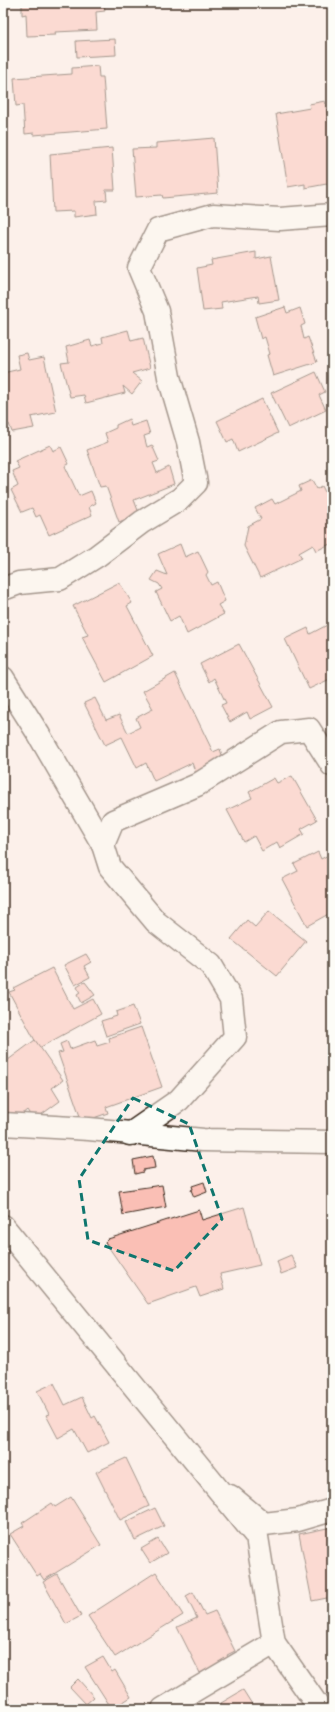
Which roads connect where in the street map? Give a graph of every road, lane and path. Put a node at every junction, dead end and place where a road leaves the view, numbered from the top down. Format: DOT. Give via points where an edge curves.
graph roads {
  1 [pos="332,215"];
  2 [pos="3,589"];
  3 [pos="3,678"];
  4 [pos="332,765"];
  5 [pos="103,845"];
  6 [pos="3,1124"];
  7 [pos="130,1134"];
  8 [pos="332,1142"];
  9 [pos="3,1226"];
  10 [pos="217,1486"];
  11 [pos="332,1510"];
  12 [pos="274,1643"];
  13 [pos="163,1709"];
  14 [pos="320,1709"];
  1 -- 2 [label="street" via="280,219 213,215 158,230 139,268 157,311 169,377 188,442 196,482 180,499 60,579 19,583"];
  3 -- 5 [label="street"];
  4 -- 5 [label="street" via="309,729 281,732 197,785 113,821"];
  5 -- 7 [label="street" via="110,867 156,922 211,965 231,999 235,1037 179,1100"];
  6 -- 7 [label="street"];
  7 -- 8 [label="street" via="203,1140"];
  9 -- 10 [label="street"];
  10 -- 11 [label="street" via="264,1524 298,1520"];
  10 -- 12 [label="street" via="257,1537"];
  12 -- 13 [label="street"];
  12 -- 14 [label="street"];
}
